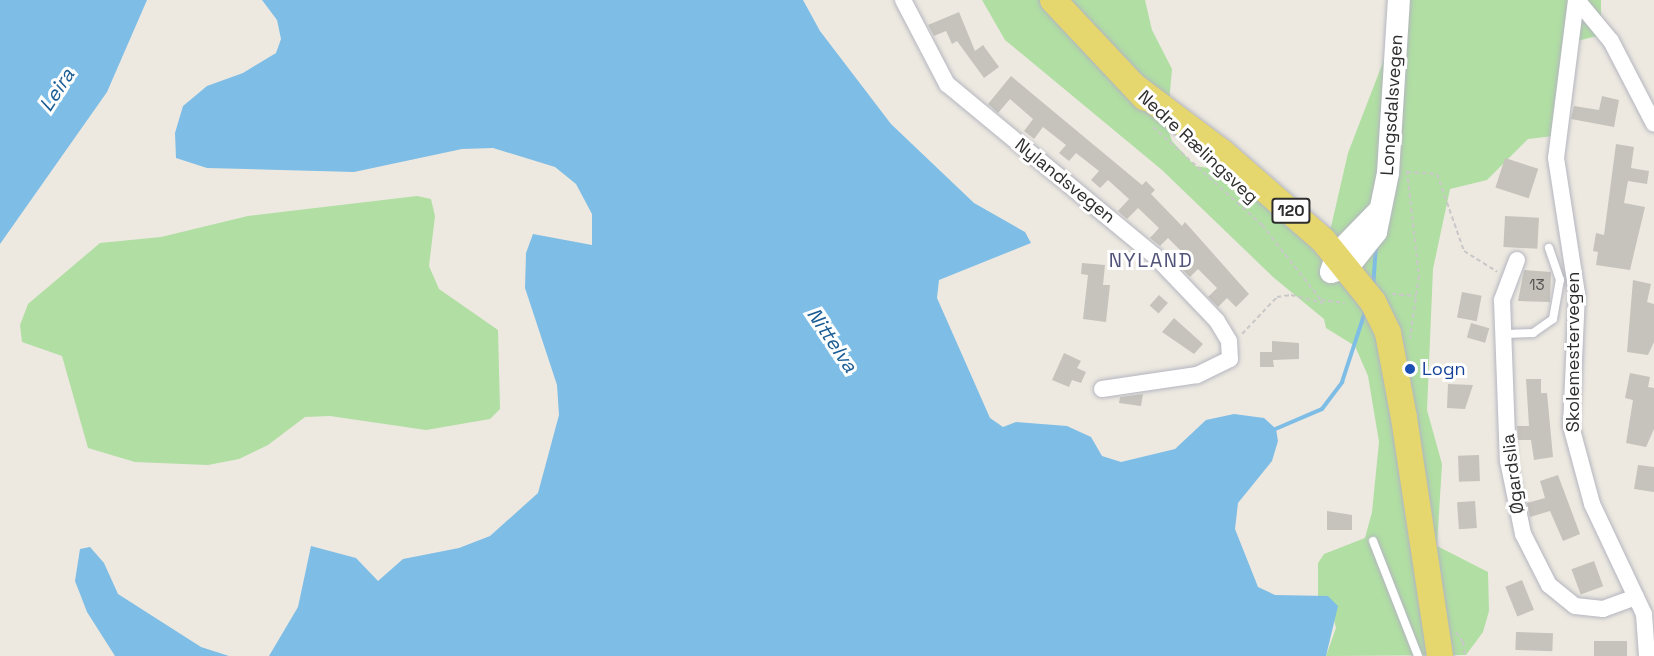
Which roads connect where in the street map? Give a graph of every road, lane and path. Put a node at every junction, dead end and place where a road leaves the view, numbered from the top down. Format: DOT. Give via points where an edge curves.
graph roads {
  1 [pos="903,0"];
  2 [pos="1053,0"];
  3 [pos="1399,0"];
  4 [pos="1576,0"];
  5 [pos="1654,124"];
  6 [pos="1152,125"];
  7 [pos="1407,164"];
  8 [pos="1407,172"];
  9 [pos="1549,248"];
  10 [pos="1516,260"];
  11 [pos="1339,264"];
  12 [pos="1507,278"];
  13 [pos="1385,295"];
  14 [pos="1326,303"];
  15 [pos="1345,303"];
  16 [pos="1505,334"];
  17 [pos="1229,341"];
  18 [pos="1102,388"];
  19 [pos="1373,541"];
  20 [pos="1636,597"];
  21 [pos="1418,656"];
  22 [pos="1440,656"];
  23 [pos="1647,656"];
  1 -- 17 [label="street, Nylandsvegen" via="947,84 1154,255 1217,321"];
  2 -- 11 [label="main road, Nedre Rælingsveg / 120" via="1135,87 1248,174"];
  3 -- 11 [label="main road, Longsdalsvegen" via="1388,173 1381,209 1373,238"];
  4 -- 5 [label="street" via="1611,41"];
  4 -- 20 [label="street, Skolemestervegen" via="1556,158 1577,294 1571,426 1592,504"];
  6 -- 14 [label="path" via="1262,225"];
  7 -- 8 [label="path"];
  8 -- 12 [label="path" via="1437,174 1464,251"];
  8 -- 13 [label="path" via="1419,266 1416,296"];
  9 -- 16 [label="lane" via="1560,280 1553,319 1533,333"];
  10 -- 12 [label="street, Øgardslia"];
  11 -- 22 [label="main road, Nedre Rælingsveg / 120" via="1394,374"];
  12 -- 16 [label="street, Øgardslia"];
  14 -- 15 [label="path"];
  14 -- 17 [label="path" via="1291,295 1277,297 1246,330"];
  16 -- 20 [label="street, Øgardslia" via="1508,461 1519,523 1530,554 1549,585 1575,606 1603,609"];
  17 -- 18 [label="street" via="1230,359 1197,375"];
  19 -- 21 [label="lane"];
  20 -- 23 [label="street, Skolemestervegen" via="1644,614"];
}
